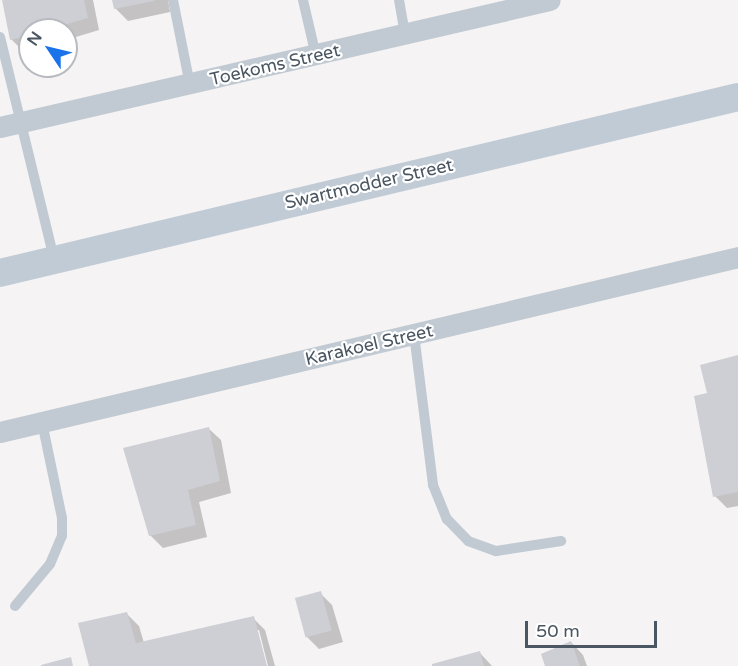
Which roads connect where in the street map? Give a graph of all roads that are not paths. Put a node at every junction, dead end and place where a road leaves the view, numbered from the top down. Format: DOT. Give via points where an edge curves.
graph roads {
  1 [pos="173,0"];
  2 [pos="303,0"];
  3 [pos="399,0"];
  4 [pos="550,0"];
  5 [pos="405,33"];
  6 [pos="0,37"];
  7 [pos="316,56"];
  8 [pos="190,85"];
  9 [pos="738,97"];
  10 [pos="10,124"];
  11 [pos="738,257"];
  12 [pos="54,259"];
  13 [pos="0,273"];
  14 [pos="414,334"];
  15 [pos="42,422"];
  16 [pos="0,432"];
  17 [pos="561,541"];
  18 [pos="15,606"];
  1 -- 8 [label="lane"];
  2 -- 7 [label="lane"];
  3 -- 5 [label="lane"];
  4 -- 5 [label="street, Toekoms Street"];
  5 -- 7 [label="street, Toekoms Street"];
  6 -- 10 [label="lane"];
  7 -- 8 [label="street, Toekoms Street"];
  8 -- 10 [label="street, Toekoms Street"];
  9 -- 12 [label="main road, Swartmodder Street"];
  10 -- 12 [label="lane"];
  11 -- 14 [label="street, Karakoel Street"];
  12 -- 13 [label="main road, Swartmodder Street"];
  14 -- 15 [label="street, Karakoel Street"];
  14 -- 17 [label="lane" via="433,485 447,519 468,541 496,551"];
  15 -- 16 [label="street, Karakoel Street"];
  15 -- 18 [label="lane" via="62,518 62,536 50,564"];
}
